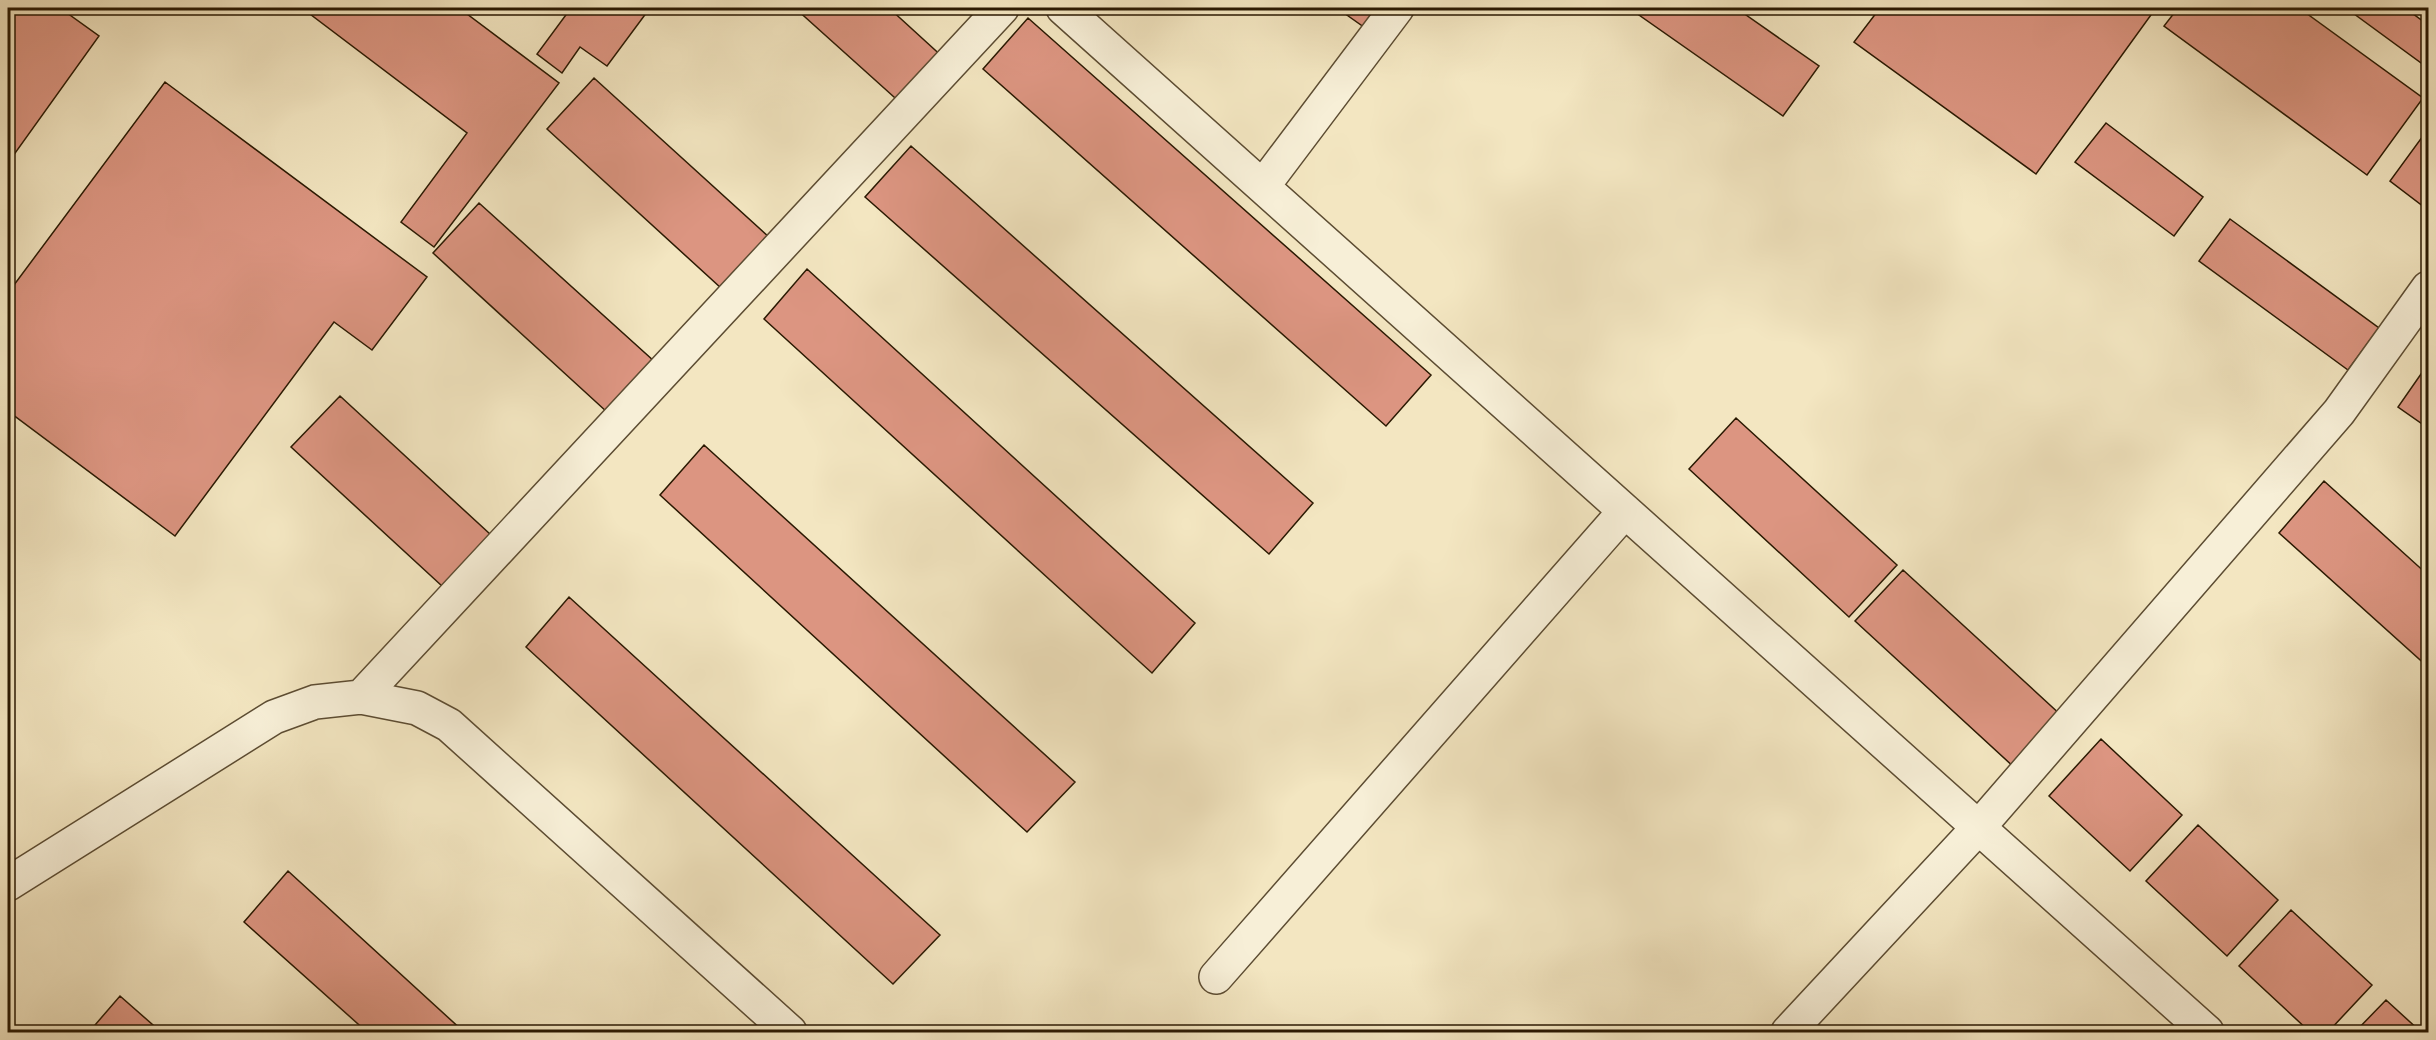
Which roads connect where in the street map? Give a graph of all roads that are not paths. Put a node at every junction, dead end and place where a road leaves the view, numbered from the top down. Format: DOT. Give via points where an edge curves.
graph roads {
  1 [pos="1002,8"];
  2 [pos="1063,8"];
  3 [pos="1397,8"];
  4 [pos="1263,186"];
  5 [pos="2428,288"];
  6 [pos="1625,511"];
  7 [pos="361,697"];
  8 [pos="1978,828"];
  9 [pos="8,884"];
  10 [pos="1216,977"];
  11 [pos="790,1032"];
  12 [pos="1788,1032"];
  13 [pos="2207,1032"];
  1 -- 7 [label="street"];
  2 -- 4 [label="street"];
  3 -- 4 [label="street"];
  4 -- 6 [label="street"];
  5 -- 8 [label="street" via="2339,412"];
  6 -- 8 [label="street"];
  6 -- 10 [label="street"];
  7 -- 9 [label="street" via="315,702 274,717"];
  7 -- 11 [label="street" via="417,708 449,725"];
  8 -- 12 [label="street"];
  8 -- 13 [label="street"];
}
